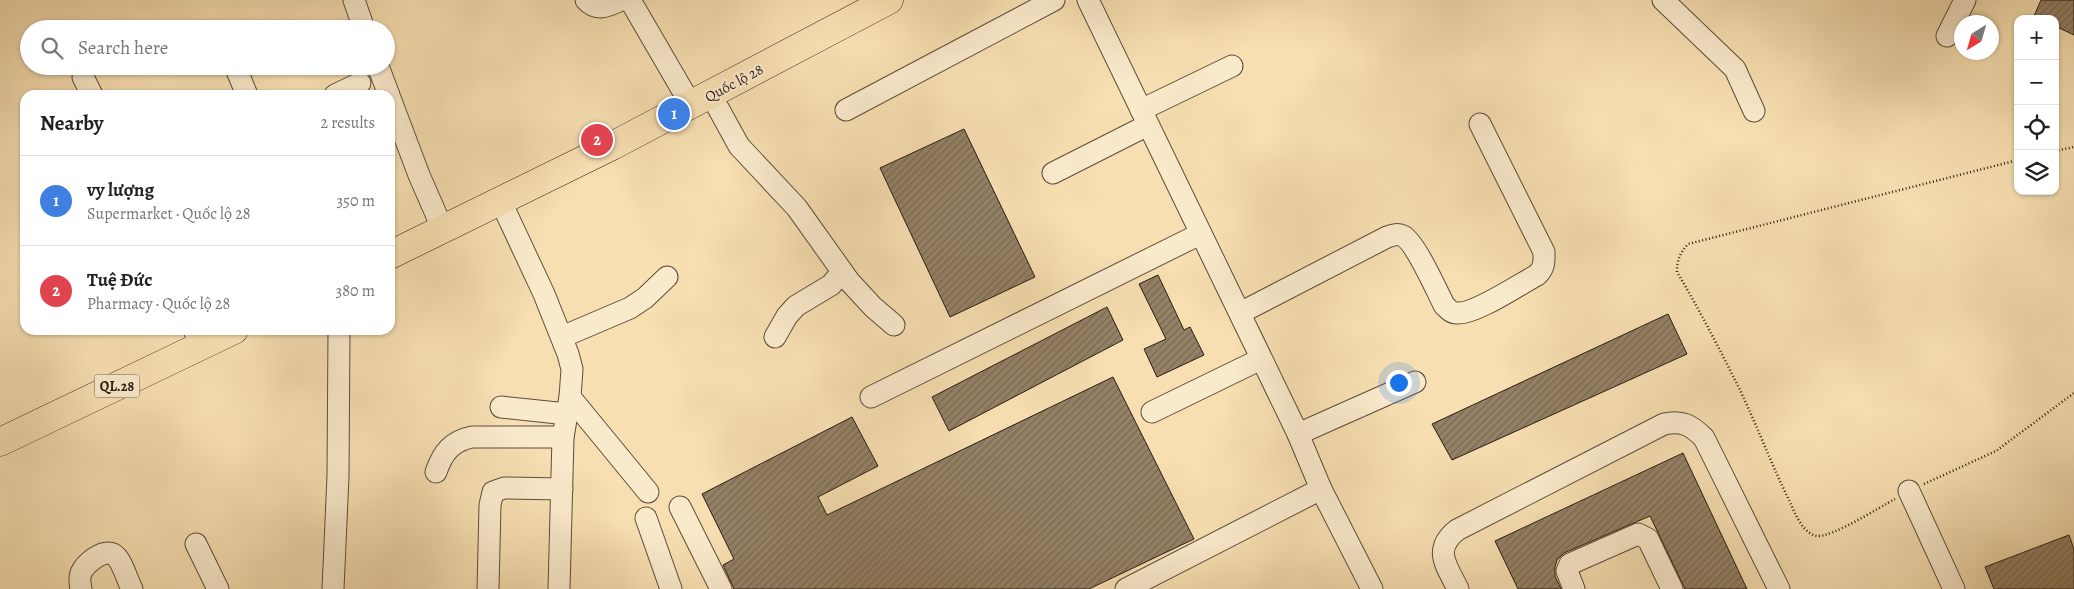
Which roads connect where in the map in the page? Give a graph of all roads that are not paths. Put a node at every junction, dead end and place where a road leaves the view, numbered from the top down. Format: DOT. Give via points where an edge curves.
graph roads {
  1 [pos="354,0"];
  2 [pos="586,0"];
  3 [pos="621,0"];
  4 [pos="630,0"];
  5 [pos="1054,0"];
  6 [pos="1088,0"];
  7 [pos="1663,0"];
  8 [pos="1965,0"];
  9 [pos="879,2"];
  10 [pos="361,20"];
  11 [pos="1947,36"];
  12 [pos="1232,66"];
  13 [pos="239,75"];
  14 [pos="382,75"];
  15 [pos="360,83"];
  16 [pos="245,90"];
  17 [pos="346,90"];
  18 [pos="388,90"];
  19 [pos="701,100"];
  20 [pos="395,110"];
  21 [pos="846,110"];
  22 [pos="1754,111"];
  23 [pos="1144,118"];
  24 [pos="1480,124"];
  25 [pos="1053,173"];
  26 [pos="501,202"];
  27 [pos="442,230"];
  28 [pos="1200,234"];
  29 [pos="395,253"];
  30 [pos="842,272"];
  31 [pos="668,277"];
  32 [pos="1240,313"];
  33 [pos="894,325"];
  34 [pos="211,335"];
  35 [pos="339,335"];
  36 [pos="562,337"];
  37 [pos="774,337"];
  38 [pos="197,338"];
  39 [pos="1261,359"];
  40 [pos="1416,382"];
  41 [pos="871,397"];
  42 [pos="568,405"];
  43 [pos="501,408"];
  44 [pos="1152,412"];
  45 [pos="1298,434"];
  46 [pos="563,437"];
  47 [pos="0,442"];
  48 [pos="436,472"];
  49 [pos="562,489"];
  50 [pos="1322,490"];
  51 [pos="1908,491"];
  52 [pos="648,492"];
  53 [pos="680,507"];
  54 [pos="646,518"];
  55 [pos="196,544"];
  56 [pos="81,589"];
  57 [pos="132,589"];
  58 [pos="218,589"];
  59 [pos="333,589"];
  60 [pos="488,589"];
  61 [pos="559,589"];
  62 [pos="671,589"];
  63 [pos="721,589"];
  64 [pos="1126,589"];
  65 [pos="1372,589"];
  66 [pos="1458,589"];
  67 [pos="1574,589"];
  68 [pos="1672,589"];
  69 [pos="1779,589"];
  70 [pos="1954,589"];
  1 -- 10 [label="street"];
  2 -- 3 [label="street" via="591,6 603,8"];
  4 -- 19 [label="street"];
  5 -- 21 [label="street"];
  6 -- 23 [label="street"];
  7 -- 22 [label="street" via="1735,69"];
  8 -- 11 [label="street"];
  9 -- 19 [label="highway, Quốc lộ 28"];
  12 -- 23 [label="street"];
  13 -- 16 [label="street"];
  14 -- 18 [label="street"];
  15 -- 17 [label="street"];
  19 -- 26 [label="highway, Quốc lộ 28"];
  19 -- 30 [label="street" via="797,208"];
  20 -- 27 [label="street"];
  23 -- 25 [label="street"];
  23 -- 28 [label="street"];
  24 -- 32 [label="street" via="1544,252 1542,270 1537,275 1469,312 1450,312 1417,254 1404,236 1396,234"];
  26 -- 27 [label="highway, Quốc lộ 28"];
  26 -- 36 [label="street"];
  27 -- 29 [label="highway, Quốc lộ 28"];
  28 -- 32 [label="street"];
  28 -- 41 [label="street"];
  30 -- 33 [label="street"];
  30 -- 37 [label="street" via="831,285 796,306"];
  31 -- 36 [label="street" via="630,308"];
  32 -- 39 [label="street"];
  34 -- 38 [label="highway, QL.28"];
  35 -- 59 [label="street"];
  36 -- 42 [label="street" via="572,369"];
  38 -- 47 [label="highway, QL.28"];
  39 -- 44 [label="street"];
  39 -- 45 [label="street"];
  40 -- 45 [label="street"];
  42 -- 43 [label="street"];
  42 -- 46 [label="street"];
  42 -- 52 [label="street"];
  45 -- 50 [label="street"];
  46 -- 48 [label="street" via="462,439 448,448"];
  46 -- 49 [label="street"];
  49 -- 60 [label="street" via="504,488 493,492"];
  49 -- 61 [label="street"];
  50 -- 64 [label="street"];
  50 -- 65 [label="street"];
  51 -- 70 [label="street"];
  53 -- 63 [label="street"];
  54 -- 62 [label="street"];
  55 -- 58 [label="street"];
  56 -- 57 [label="street" via="81,572 88,564 110,553 118,558"];
  66 -- 69 [label="street" via="1442,557 1444,544 1452,534 1664,424 1682,422 1704,438"];
  67 -- 68 [label="street" via="1567,571 1570,564 1638,534 1648,539"];
}
